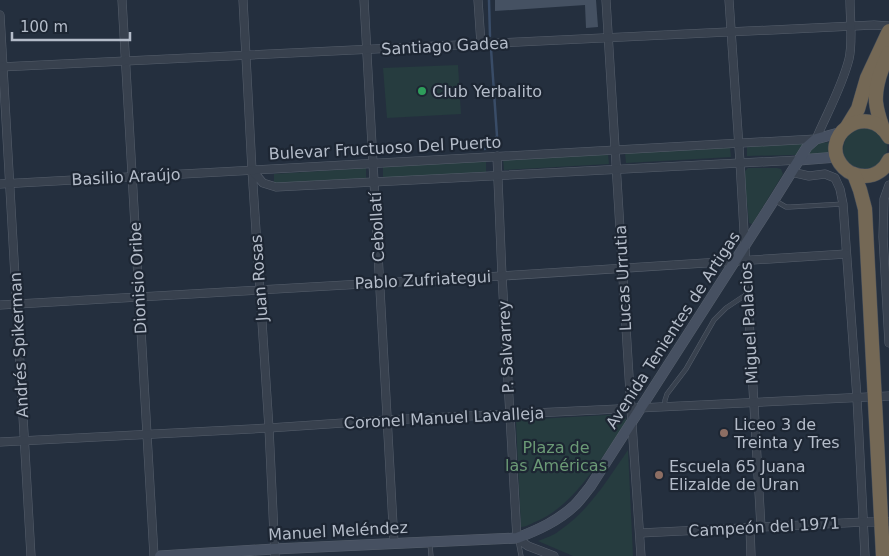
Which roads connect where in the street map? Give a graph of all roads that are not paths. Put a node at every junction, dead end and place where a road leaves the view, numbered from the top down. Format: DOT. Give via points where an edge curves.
graph roads {
  1 [pos="122,0"];
  2 [pos="243,0"];
  3 [pos="364,0"];
  4 [pos="478,0"];
  5 [pos="606,0"];
  6 [pos="729,0"];
  7 [pos="850,0"];
  8 [pos="0,15"];
  9 [pos="889,26"];
  10 [pos="851,27"];
  11 [pos="889,31"];
  12 [pos="731,32"];
  13 [pos="608,38"];
  14 [pos="481,44"];
  15 [pos="367,50"];
  16 [pos="889,53"];
  17 [pos="246,56"];
  18 [pos="126,62"];
  19 [pos="2,67"];
  20 [pos="844,129"];
  21 [pos="886,133"];
  22 [pos="816,139"];
  23 [pos="738,143"];
  24 [pos="616,150"];
  25 [pos="497,156"];
  26 [pos="837,157"];
  27 [pos="799,160"];
  28 [pos="889,160"];
  29 [pos="740,162"];
  30 [pos="373,164"];
  31 [pos="617,169"];
  32 [pos="252,170"];
  33 [pos="791,172"];
  34 [pos="876,173"];
  35 [pos="854,174"];
  36 [pos="132,176"];
  37 [pos="498,176"];
  38 [pos="375,182"];
  39 [pos="0,184"];
  40 [pos="9,184"];
  41 [pos="889,185"];
  42 [pos="774,200"];
  43 [pos="843,204"];
  44 [pos="864,209"];
  45 [pos="744,246"];
  46 [pos="886,253"];
  47 [pos="846,254"];
  48 [pos="740,261"];
  49 [pos="623,269"];
  50 [pos="502,276"];
  51 [pos="380,283"];
  52 [pos="260,290"];
  53 [pos="747,294"];
  54 [pos="139,297"];
  55 [pos="16,304"];
  56 [pos="0,305"];
  57 [pos="889,343"];
  58 [pos="889,396"];
  59 [pos="874,397"];
  60 [pos="857,398"];
  61 [pos="753,403"];
  62 [pos="664,408"];
  63 [pos="636,409"];
  64 [pos="510,414"];
  65 [pos="387,420"];
  66 [pos="632,422"];
  67 [pos="269,428"];
  68 [pos="147,434"];
  69 [pos="24,440"];
  70 [pos="0,442"];
  71 [pos="864,522"];
  72 [pos="886,522"];
  73 [pos="750,527"];
  74 [pos="761,527"];
  75 [pos="640,533"];
  76 [pos="517,538"];
  77 [pos="430,542"];
  78 [pos="394,543"];
  79 [pos="275,552"];
  80 [pos="31,556"];
  81 [pos="154,556"];
  82 [pos="160,556"];
  83 [pos="431,556"];
  84 [pos="521,556"];
  85 [pos="554,556"];
  86 [pos="641,556"];
  87 [pos="751,556"];
  88 [pos="865,556"];
  89 [pos="884,556"];
  1 -- 18 [label="street, Dionisio Oribe"];
  2 -- 17 [label="street, Juan Rosas"];
  3 -- 15 [label="street, Cebollatí"];
  4 -- 14 [label="street"];
  5 -- 13 [label="street, Lucas Urrutia"];
  6 -- 12 [label="street, Miguel Palacios"];
  7 -- 10 [label="street"];
  8 -- 19 [label="street, Andrés Spikerman"];
  9 -- 10 [label="street, Santiago Gadea"];
  10 -- 12 [label="street, Santiago Gadea"];
  10 -- 22 [label="street" via="849,57 842,80"];
  11 -- 20 [label="highway" via="867,78 858,109"];
  12 -- 13 [label="street, Santiago Gadea"];
  12 -- 23 [label="street, Miguel Palacios"];
  13 -- 14 [label="street, Santiago Gadea"];
  13 -- 24 [label="street, Lucas Urrutia"];
  14 -- 15 [label="street, Santiago Gadea"];
  15 -- 17 [label="street, Santiago Gadea"];
  15 -- 30 [label="street, Cebollatí"];
  16 -- 21 [label="highway" via="879,79 876,100"];
  17 -- 18 [label="street, Santiago Gadea"];
  17 -- 32 [label="street, Juan Rosas"];
  18 -- 19 [label="street, Santiago Gadea"];
  18 -- 36 [label="street, Dionisio Oribe"];
  19 -- 40 [label="street, Andrés Spikerman"];
  20 -- 21 [label="highway" via="861,121 877,124"];
  20 -- 22 [label="street, Bulevar Fructuoso Del Puerto"];
  20 -- 26 [label="highway" via="837,138"];
  22 -- 23 [label="street, Bulevar Fructuoso Del Puerto"];
  22 -- 27 [label="street, Avenida Tenientes de Artigas" via="806,147"];
  23 -- 24 [label="street, Bulevar Fructuoso Del Puerto"];
  23 -- 29 [label="street, Miguel Palacios"];
  24 -- 25 [label="street, Bulevar Fructuoso Del Puerto"];
  24 -- 31 [label="street, Lucas Urrutia"];
  25 -- 30 [label="street, Bulevar Fructuoso Del Puerto"];
  25 -- 37 [label="street, P. Salvarrey"];
  26 -- 27 [label="street, Bulevar Fructuoso Del Puerto"];
  26 -- 35 [label="highway" via="846,170"];
  27 -- 29 [label="street, Bulevar Fructuoso Del Puerto"];
  27 -- 33 [label="street, Avenida Tenientes de Artigas"];
  28 -- 34 [label="highway"];
  29 -- 31 [label="street, Bulevar Fructuoso Del Puerto"];
  29 -- 45 [label="street, Miguel Palacios"];
  30 -- 32 [label="street, Bulevar Fructuoso Del Puerto"];
  30 -- 38 [label="street, Cebollatí"];
  31 -- 37 [label="street, Bulevar Fructuoso Del Puerto"];
  31 -- 49 [label="street, Lucas Urrutia"];
  32 -- 36 [label="street, Basilio Araújo"];
  32 -- 38 [label="street, Bulevar Fructuoso Del Puerto" via="263,183 276,187"];
  32 -- 52 [label="street, Juan Rosas"];
  33 -- 42 [label="street, Avenida Tenientes de Artigas"];
  33 -- 43 [label="street" via="808,176 825,174 835,178"];
  34 -- 35 [label="highway" via="869,176"];
  34 -- 44 [label="highway"];
  35 -- 44 [label="highway"];
  36 -- 40 [label="street, Basilio Araújo"];
  36 -- 54 [label="street, Dionisio Oribe"];
  37 -- 38 [label="street, Bulevar Fructuoso Del Puerto"];
  37 -- 50 [label="street, P. Salvarrey"];
  38 -- 51 [label="street, Cebollatí"];
  39 -- 40 [label="street, Basilio Araújo"];
  40 -- 55 [label="street, Andrés Spikerman"];
  41 -- 46 [label="street" via="884,200"];
  42 -- 43 [label="lane" via="786,207"];
  42 -- 45 [label="street, Avenida Tenientes de Artigas"];
  43 -- 47 [label="street"];
  44 -- 59 [label="highway"];
  45 -- 48 [label="street, Avenida Tenientes de Artigas"];
  46 -- 57 [label="street"];
  47 -- 48 [label="street, Pablo Zufriategui"];
  47 -- 60 [label="street"];
  48 -- 49 [label="street, Pablo Zufriategui"];
  48 -- 53 [label="street, Miguel Palacios"];
  48 -- 63 [label="street, Avenida Tenientes de Artigas"];
  49 -- 50 [label="street, Pablo Zufriategui"];
  49 -- 63 [label="street, Lucas Urrutia"];
  50 -- 51 [label="street, Pablo Zufriategui"];
  50 -- 64 [label="street, P. Salvarrey"];
  51 -- 52 [label="street, Pablo Zufriategui"];
  51 -- 65 [label="street, Cebollatí"];
  52 -- 54 [label="street, Pablo Zufriategui"];
  52 -- 67 [label="street, Juan Rosas"];
  53 -- 61 [label="street, Miguel Palacios"];
  53 -- 62 [label="lane" via="714,320 686,369 667,394"];
  54 -- 55 [label="street, Pablo Zufriategui"];
  54 -- 68 [label="street, Dionisio Oribe"];
  55 -- 56 [label="street, Pablo Zufriategui"];
  55 -- 69 [label="street, Andrés Spikerman"];
  58 -- 59 [label="street, Coronel Manuel Lavalleja"];
  59 -- 60 [label="street, Coronel Manuel Lavalleja"];
  59 -- 72 [label="highway"];
  60 -- 61 [label="street, Coronel Manuel Lavalleja"];
  60 -- 71 [label="street"];
  61 -- 62 [label="street, Coronel Manuel Lavalleja"];
  61 -- 74 [label="street, Miguel Palacios"];
  62 -- 63 [label="street, Coronel Manuel Lavalleja"];
  63 -- 64 [label="street, Coronel Manuel Lavalleja"];
  63 -- 66 [label="street, Avenida Tenientes de Artigas"];
  64 -- 65 [label="street, Coronel Manuel Lavalleja"];
  64 -- 76 [label="street, P. Salvarrey"];
  65 -- 67 [label="street, Coronel Manuel Lavalleja"];
  65 -- 78 [label="street, Cebollatí"];
  66 -- 75 [label="street"];
  66 -- 76 [label="street, Avenida Tenientes de Artigas" via="575,505 556,520"];
  67 -- 68 [label="street, Coronel Manuel Lavalleja"];
  67 -- 79 [label="street, Juan Rosas"];
  68 -- 69 [label="street, Coronel Manuel Lavalleja"];
  68 -- 81 [label="street, Dionisio Oribe"];
  69 -- 70 [label="street, Coronel Manuel Lavalleja"];
  69 -- 80 [label="street, Andrés Spikerman"];
  71 -- 72 [label="street, Campeón del 1971"];
  71 -- 74 [label="street, Campeón del 1971"];
  71 -- 88 [label="street"];
  72 -- 89 [label="highway"];
  73 -- 74 [label="street, Campeón del 1971"];
  73 -- 75 [label="street, Campeón del 1971"];
  73 -- 87 [label="street"];
  75 -- 86 [label="street"];
  76 -- 77 [label="street, Manuel Meléndez"];
  76 -- 84 [label="lane"];
  76 -- 85 [label="street"];
  77 -- 78 [label="street, Manuel Meléndez"];
  77 -- 83 [label="lane"];
  78 -- 79 [label="street, Manuel Meléndez"];
  79 -- 82 [label="street, Manuel Meléndez"];
}
